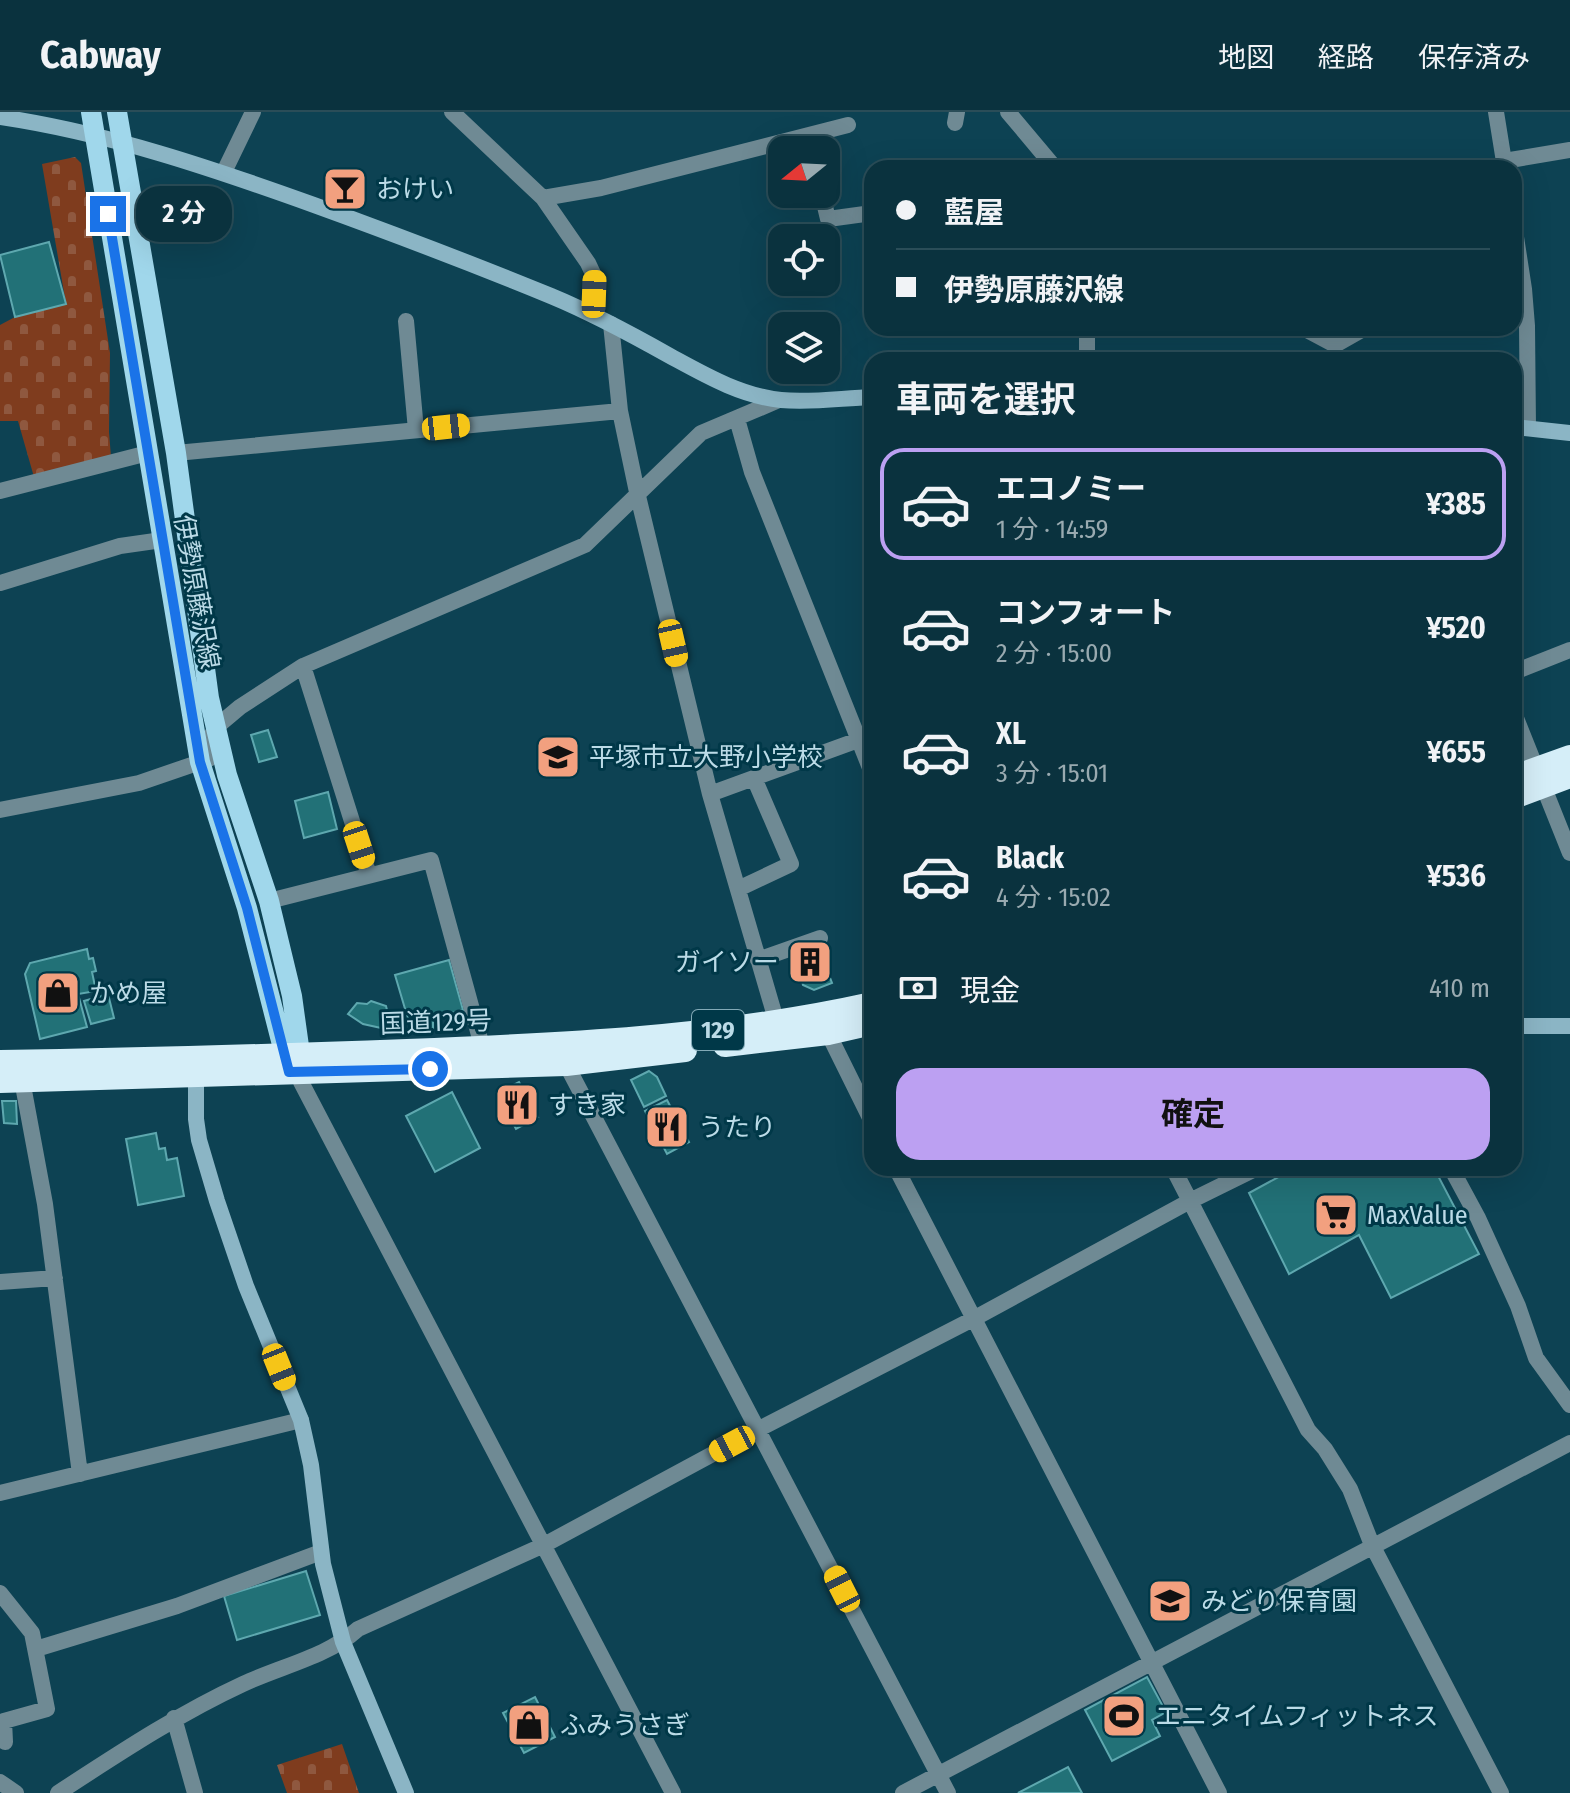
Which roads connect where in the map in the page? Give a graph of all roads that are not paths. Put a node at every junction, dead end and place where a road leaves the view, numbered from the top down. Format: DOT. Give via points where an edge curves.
graph roads {
  1 [pos="91,112"];
  2 [pos="117,112"];
  3 [pos="253,112"];
  4 [pos="452,112"];
  5 [pos="1008,112"];
  6 [pos="1496,112"];
  7 [pos="0,117"];
  8 [pos="848,125"];
  9 [pos="824,136"];
  10 [pos="95,137"];
  11 [pos="122,143"];
  12 [pos="1570,150"];
  13 [pos="768,151"];
  14 [pos="1048,160"];
  15 [pos="1504,160"];
  16 [pos="1522,160"];
  17 [pos="224,172"];
  18 [pos="543,198"];
  19 [pos="825,208"];
  20 [pos="864,214"];
  21 [pos="587,311"];
  22 [pos="406,321"];
  23 [pos="611,324"];
  24 [pos="1318,336"];
  25 [pos="1351,336"];
  26 [pos="779,400"];
  27 [pos="864,401"];
  28 [pos="620,411"];
  29 [pos="737,419"];
  30 [pos="1522,428"];
  31 [pos="416,430"];
  32 [pos="1570,433"];
  33 [pos="148,453"];
  34 [pos="176,453"];
  35 [pos="0,491"];
  36 [pos="637,492"];
  37 [pos="162,540"];
  38 [pos="0,583"];
  39 [pos="1570,650"];
  40 [pos="303,666"];
  41 [pos="1522,669"];
  42 [pos="215,728"];
  43 [pos="864,732"];
  44 [pos="864,738"];
  45 [pos="1522,743"];
  46 [pos="222,755"];
  47 [pos="1570,757"];
  48 [pos="200,762"];
  49 [pos="1570,776"];
  50 [pos="1531,777"];
  51 [pos="754,778"];
  52 [pos="710,794"];
  53 [pos="0,810"];
  54 [pos="1570,853"];
  55 [pos="369,875"];
  56 [pos="738,889"];
  57 [pos="269,901"];
  58 [pos="820,938"];
  59 [pos="758,960"];
  60 [pos="864,1006"];
  61 [pos="864,1025"];
  62 [pos="1522,1026"];
  63 [pos="1570,1026"];
  64 [pos="779,1030"];
  65 [pos="828,1033"];
  66 [pos="485,1058"];
  67 [pos="0,1062"];
  68 [pos="197,1064"];
  69 [pos="566,1064"];
  70 [pos="296,1067"];
  71 [pos="11,1080"];
  72 [pos="864,1106"];
  73 [pos="900,1176"];
  74 [pos="1177,1176"];
  75 [pos="1241,1176"];
  76 [pos="1455,1176"];
  77 [pos="1190,1201"];
  78 [pos="55,1278"];
  79 [pos="0,1282"];
  80 [pos="975,1318"];
  81 [pos="1570,1405"];
  82 [pos="301,1420"];
  83 [pos="759,1429"];
  84 [pos="1570,1443"];
  85 [pos="80,1474"];
  86 [pos="0,1493"];
  87 [pos="544,1545"];
  88 [pos="1372,1545"];
  89 [pos="321,1552"];
  90 [pos="0,1593"];
  91 [pos="343,1642"];
  92 [pos="36,1649"];
  93 [pos="1151,1664"];
  94 [pos="174,1718"];
  95 [pos="5,1742"];
  96 [pos="939,1775"];
  97 [pos="0,1782"];
  98 [pos="16,1793"];
  99 [pos="58,1793"];
  100 [pos="195,1793"];
  101 [pos="406,1793"];
  102 [pos="673,1793"];
  103 [pos="903,1793"];
  104 [pos="948,1793"];
  105 [pos="1219,1793"];
  106 [pos="1501,1793"];
  1 -- 10 [label="main road, 伊勢原藤沢線"];
  2 -- 11 [label="main road, 伊勢原藤沢線"];
  3 -- 17 [label="street"];
  4 -- 18 [label="street"];
  5 -- 14 [label="street"];
  6 -- 15 [label="street"];
  7 -- 10 [label="street"];
  8 -- 9 [label="street"];
  10 -- 11 [label="street"];
  10 -- 33 [label="main road, 伊勢原藤沢線"];
  11 -- 17 [label="street"];
  11 -- 34 [label="main road, 伊勢原藤沢線"];
  12 -- 16 [label="street"];
  13 -- 18 [label="street"];
  17 -- 21 [label="street"];
  18 -- 21 [label="street" via="595,278"];
  19 -- 20 [label="street" via="828,219"];
  21 -- 23 [label="street"];
  22 -- 31 [label="street"];
  23 -- 26 [label="street" via="717,381"];
  23 -- 28 [label="street"];
  24 -- 25 [label="street" via="1335,345"];
  26 -- 27 [label="street"];
  26 -- 29 [label="street"];
  28 -- 31 [label="street"];
  28 -- 36 [label="street"];
  29 -- 36 [label="street" via="701,433"];
  29 -- 43 [label="street" via="752,472"];
  30 -- 32 [label="street"];
  31 -- 34 [label="street"];
  33 -- 35 [label="street"];
  33 -- 37 [label="main road, 伊勢原藤沢線"];
  34 -- 42 [label="main road, 伊勢原藤沢線"];
  36 -- 40 [label="street" via="585,545"];
  36 -- 52 [label="street"];
  37 -- 38 [label="street" via="120,546"];
  37 -- 48 [label="main road, 伊勢原藤沢線"];
  39 -- 41 [label="street"];
  40 -- 42 [label="street"];
  40 -- 55 [label="street"];
  42 -- 46 [label="main road, 伊勢原藤沢線"];
  42 -- 48 [label="street"];
  44 -- 51 [label="street"];
  45 -- 50 [label="street"];
  46 -- 48 [label="street"];
  46 -- 57 [label="main road, 伊勢原藤沢線"];
  47 -- 50 [label="highway"];
  48 -- 53 [label="street" via="139,783"];
  48 -- 70 [label="main road, 伊勢原藤沢線"];
  49 -- 50 [label="highway"];
  50 -- 54 [label="street"];
  51 -- 52 [label="street"];
  51 -- 56 [label="street" via="791,864"];
  52 -- 56 [label="street"];
  55 -- 57 [label="street"];
  55 -- 66 [label="street" via="431,860"];
  56 -- 59 [label="street"];
  57 -- 70 [label="main road, 伊勢原藤沢線" via="292,996"];
  58 -- 59 [label="street"];
  59 -- 64 [label="street"];
  60 -- 64 [label="highway, 国道129号 / 129"];
  61 -- 65 [label="highway, 国道129号 / 129"];
  62 -- 63 [label="street"];
  64 -- 65 [label="highway, 国道129号 / 129"];
  64 -- 66 [label="highway, 国道129号 / 129" via="702,1032"];
  64 -- 69 [label="highway, 国道129号 / 129"];
  65 -- 72 [label="street"];
  66 -- 69 [label="highway, 国道129号 / 129"];
  66 -- 70 [label="highway, 国道129号 / 129"];
  67 -- 68 [label="highway, 国道129号 / 129"];
  68 -- 70 [label="highway, 国道129号 / 129"];
  68 -- 71 [label="highway, 国道129号 / 129"];
  68 -- 82 [label="street" via="199,1140 246,1286"];
  69 -- 83 [label="street"];
  70 -- 87 [label="street"];
  71 -- 78 [label="street" via="45,1204"];
  73 -- 80 [label="street"];
  74 -- 77 [label="street"];
  75 -- 77 [label="street"];
  76 -- 81 [label="street" via="1518,1306 1536,1358"];
  77 -- 80 [label="street"];
  77 -- 88 [label="street" via="1308,1430 1350,1489"];
  78 -- 79 [label="street"];
  78 -- 85 [label="street"];
  80 -- 83 [label="street"];
  80 -- 93 [label="street"];
  82 -- 85 [label="street"];
  82 -- 89 [label="street"];
  83 -- 87 [label="street"];
  83 -- 96 [label="street"];
  84 -- 88 [label="street"];
  85 -- 86 [label="street"];
  87 -- 91 [label="street" via="358,1629"];
  87 -- 102 [label="street"];
  88 -- 93 [label="street"];
  88 -- 106 [label="street"];
  89 -- 91 [label="street"];
  89 -- 92 [label="street" via="177,1606"];
  90 -- 92 [label="street" via="32,1633"];
  91 -- 94 [label="street"];
  91 -- 101 [label="street"];
  92 -- 95 [label="street" via="47,1709 4,1721"];
  93 -- 96 [label="street"];
  93 -- 105 [label="street"];
  94 -- 99 [label="street"];
  94 -- 100 [label="street"];
  96 -- 103 [label="street"];
  96 -- 104 [label="street"];
  97 -- 98 [label="street"];
}
